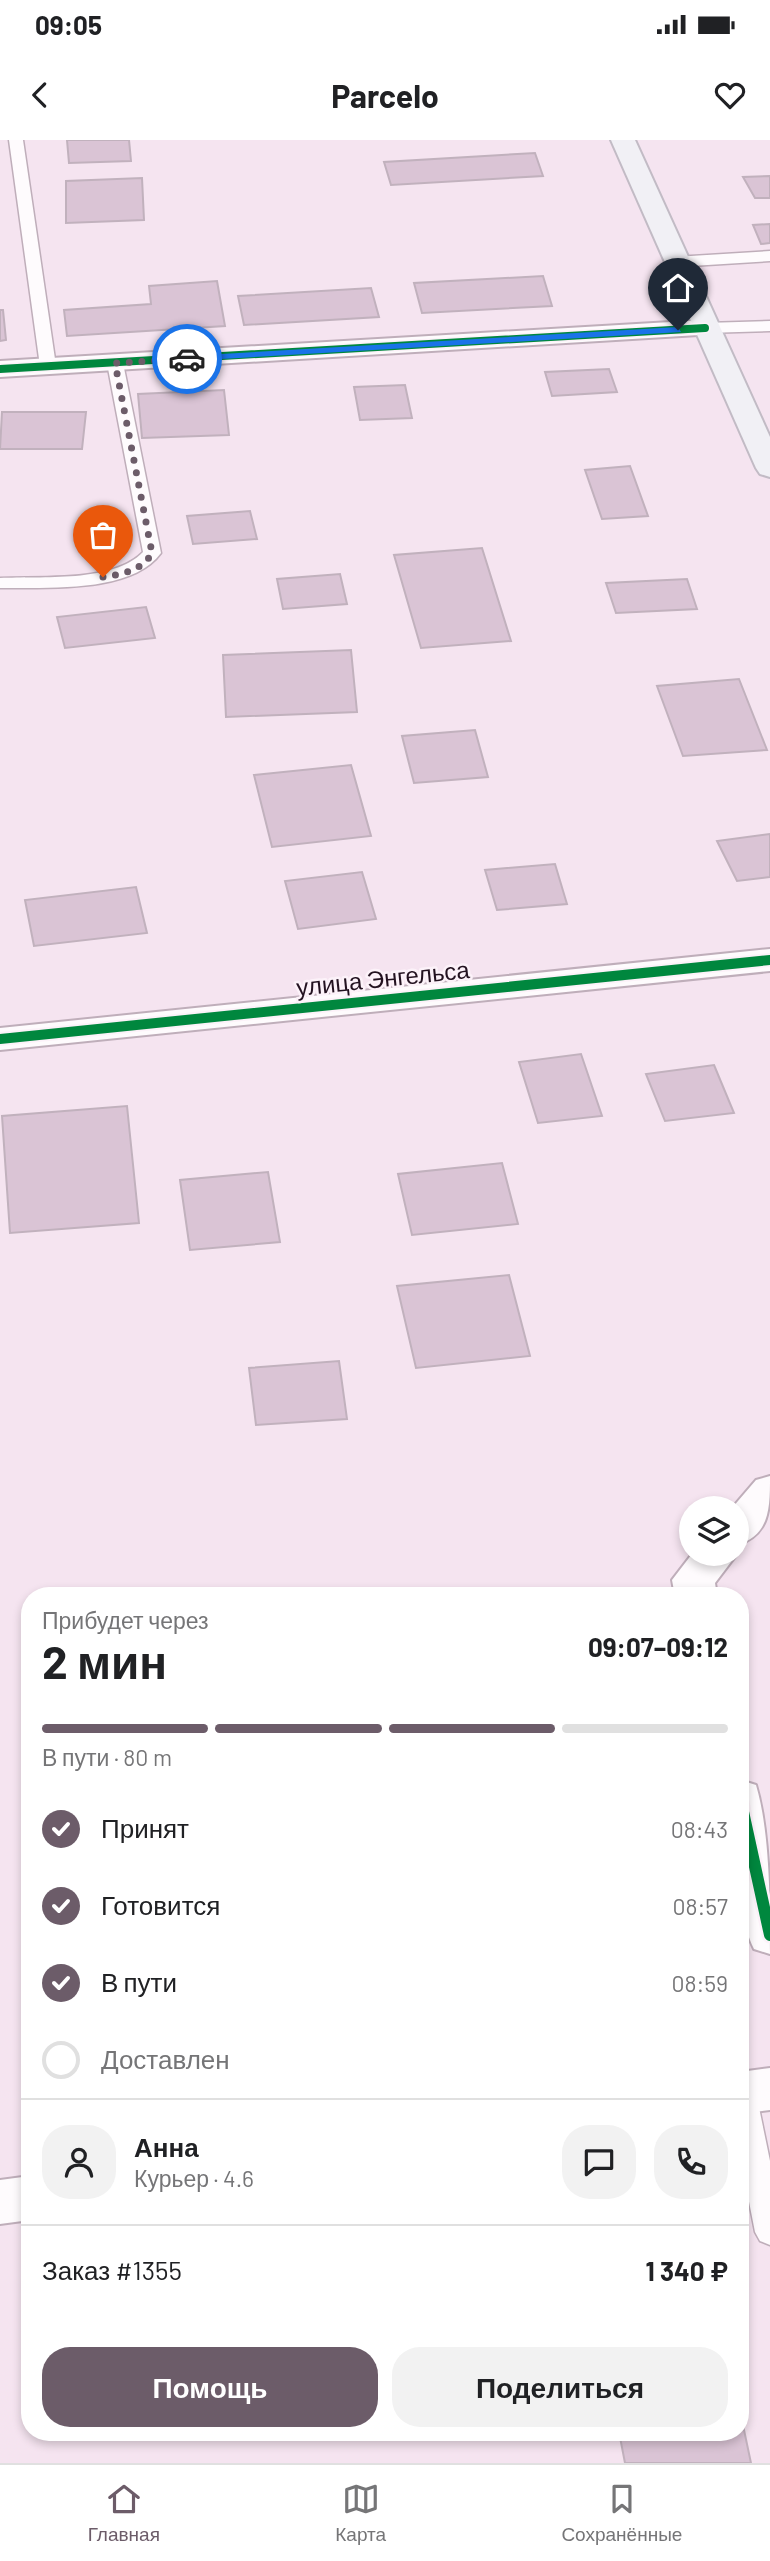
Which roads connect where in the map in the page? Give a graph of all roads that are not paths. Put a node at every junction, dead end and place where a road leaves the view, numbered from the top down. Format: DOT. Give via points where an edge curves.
graph roads {
  1 [pos="16,140"];
  2 [pos="623,140"];
  3 [pos="770,256"];
  4 [pos="676,262"];
  5 [pos="770,326"];
  6 [pos="705,328"];
  7 [pos="115,363"];
  8 [pos="48,366"];
  9 [pos="0,369"];
  10 [pos="770,468"];
  11 [pos="0,583"];
  12 [pos="770,960"];
  13 [pos="0,1039"];
  14 [pos="770,1491"];
  15 [pos="749,1516"];
  16 [pos="705,1566"];
  17 [pos="694,1587"];
  18 [pos="749,1839"];
  19 [pos="770,1935"];
  20 [pos="751,2092"];
  21 [pos="21,2199"];
  22 [pos="0,2202"];
  23 [pos="770,2232"];
  1 -- 8 [label="lane"];
  2 -- 4 [label="highway"];
  3 -- 4 [label="lane"];
  4 -- 6 [label="highway"];
  5 -- 6 [label="lane"];
  6 -- 7 [label="street"];
  6 -- 10 [label="highway"];
  7 -- 8 [label="street"];
  7 -- 11 [label="lane" via="152,553 147,562 117,575"];
  8 -- 9 [label="street"];
  12 -- 13 [label="street, улица Энгельса"];
  14 -- 15 [label="street"];
  16 -- 17 [label="street" via="693,1580"];
  18 -- 19 [label="street"];
  20 -- 23 [label="lane"];
  21 -- 22 [label="street"];
}
